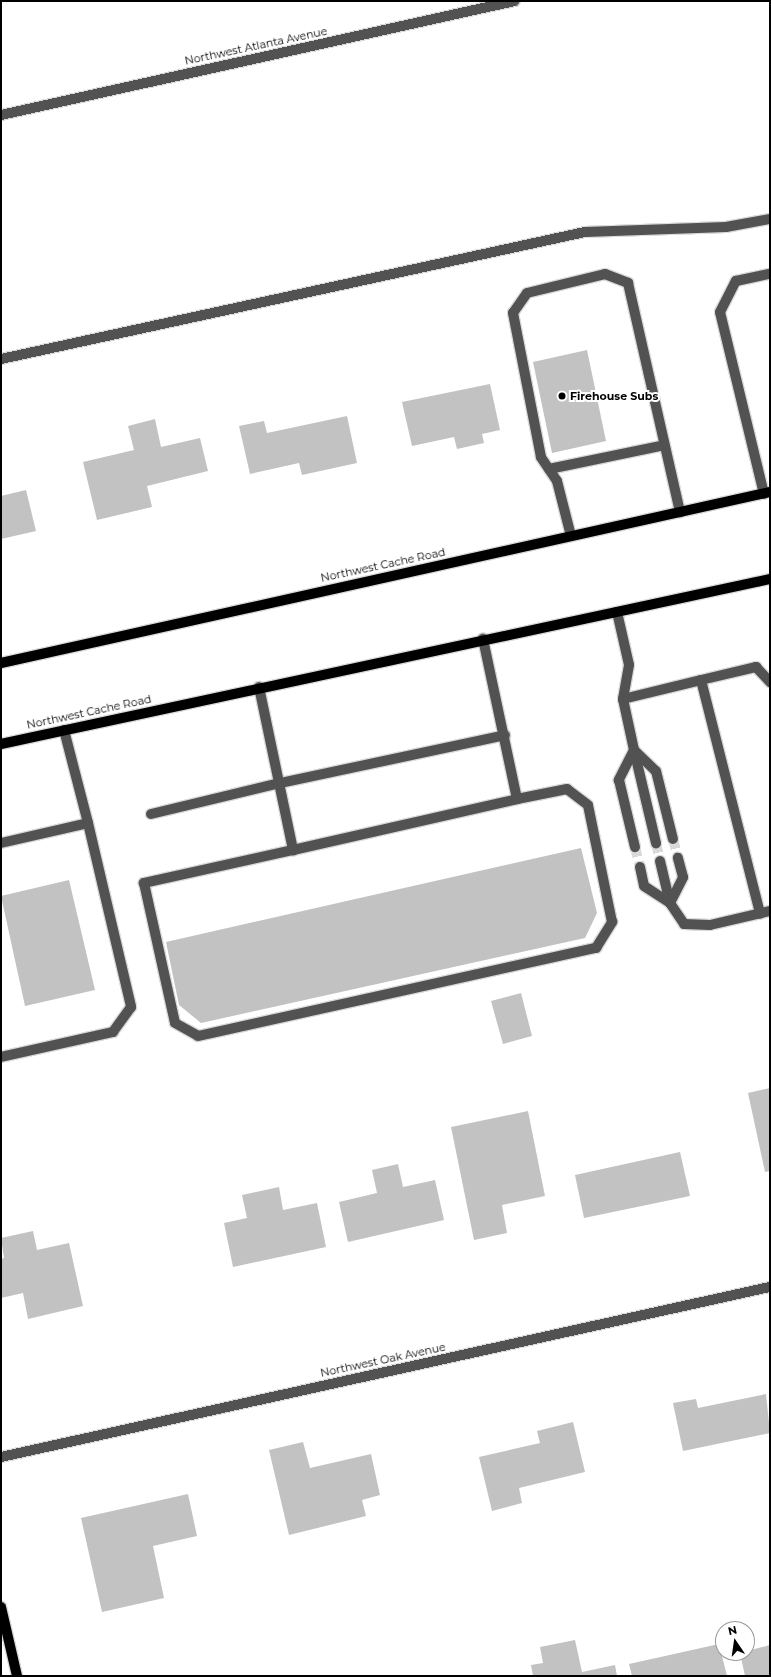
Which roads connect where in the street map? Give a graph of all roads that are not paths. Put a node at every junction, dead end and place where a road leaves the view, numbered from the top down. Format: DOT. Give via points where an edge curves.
graph roads {
  1 [pos="515,1"];
  2 [pos="1,115"];
  3 [pos="770,219"];
  4 [pos="770,274"];
  5 [pos="1,359"];
  6 [pos="665,445"];
  7 [pos="549,469"];
  8 [pos="767,493"];
  9 [pos="680,512"];
  10 [pos="571,536"];
  11 [pos="770,579"];
  12 [pos="618,612"];
  13 [pos="483,639"];
  14 [pos="1,663"];
  15 [pos="701,680"];
  16 [pos="770,682"];
  17 [pos="259,687"];
  18 [pos="623,699"];
  19 [pos="64,730"];
  20 [pos="505,735"];
  21 [pos="1,744"];
  22 [pos="634,750"];
  23 [pos="280,783"];
  24 [pos="517,799"];
  25 [pos="151,814"];
  26 [pos="88,823"];
  27 [pos="673,839"];
  28 [pos="1,843"];
  29 [pos="656,843"];
  30 [pos="635,847"];
  31 [pos="293,850"];
  32 [pos="678,858"];
  33 [pos="660,861"];
  34 [pos="640,867"];
  35 [pos="670,903"];
  36 [pos="770,911"];
  37 [pos="760,914"];
  38 [pos="1,1057"];
  39 [pos="770,1287"];
  40 [pos="1,1457"];
  41 [pos="1,1607"];
  42 [pos="17,1676"];
  1 -- 2 [label="street, Northwest Atlanta Avenue"];
  3 -- 5 [label="street" via="726,227 585,232"];
  4 -- 8 [label="street" via="736,281 720,312"];
  6 -- 7 [label="street"];
  6 -- 7 [label="street" via="628,283 605,274 528,293 513,313 541,457"];
  6 -- 9 [label="street"];
  7 -- 10 [label="street" via="557,481"];
  8 -- 9 [label="main road, Northwest Cache Road"];
  9 -- 10 [label="main road, Northwest Cache Road"];
  10 -- 14 [label="main road, Northwest Cache Road"];
  11 -- 12 [label="main road, Northwest Cache Road"];
  12 -- 13 [label="main road, Northwest Cache Road"];
  12 -- 18 [label="street" via="629,665"];
  13 -- 17 [label="main road, Northwest Cache Road"];
  13 -- 20 [label="street"];
  15 -- 16 [label="street" via="756,667"];
  15 -- 18 [label="street"];
  15 -- 37 [label="street"];
  17 -- 19 [label="main road, Northwest Cache Road"];
  17 -- 23 [label="street"];
  18 -- 22 [label="street"];
  19 -- 21 [label="main road, Northwest Cache Road"];
  19 -- 26 [label="street"];
  20 -- 23 [label="street"];
  20 -- 24 [label="street"];
  22 -- 27 [label="street" via="656,771"];
  22 -- 29 [label="street"];
  22 -- 30 [label="street" via="619,780"];
  23 -- 25 [label="street"];
  23 -- 31 [label="street"];
  24 -- 31 [label="street"];
  24 -- 31 [label="street" via="567,789 588,805 612,922 596,948 198,1036 175,1023 144,883"];
  26 -- 28 [label="street"];
  26 -- 38 [label="street" via="131,1007 113,1032"];
  32 -- 35 [label="street" via="682,877"];
  33 -- 35 [label="street"];
  34 -- 35 [label="street" via="644,886"];
  35 -- 37 [label="street" via="684,924 710,925"];
  36 -- 37 [label="street"];
  39 -- 40 [label="street, Northwest Oak Avenue"];
  41 -- 42 [label="main road"];
}
